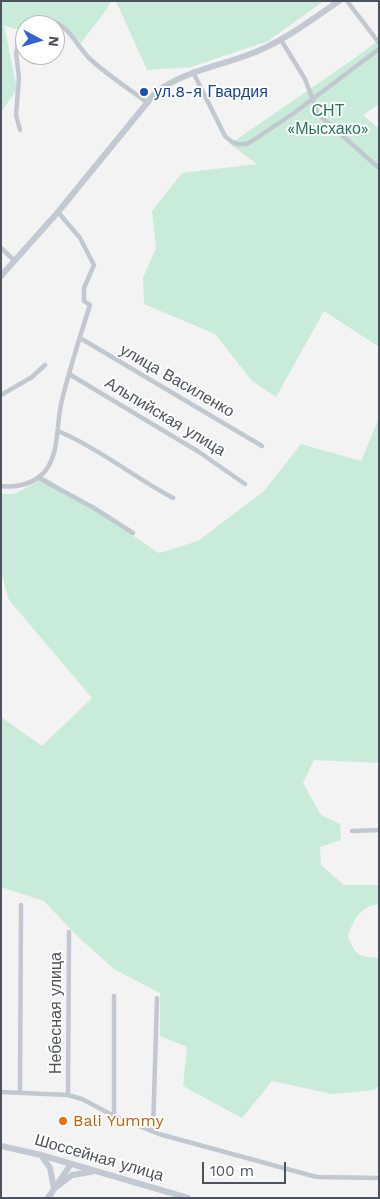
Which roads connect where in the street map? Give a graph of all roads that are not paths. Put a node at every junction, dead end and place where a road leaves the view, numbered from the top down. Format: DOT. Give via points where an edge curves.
graph roads {
  1 [pos="339,1"];
  2 [pos="347,1"];
  3 [pos="65,28"];
  4 [pos="281,40"];
  5 [pos="379,43"];
  6 [pos="379,49"];
  7 [pos="18,65"];
  8 [pos="193,72"];
  9 [pos="313,98"];
  10 [pos="148,103"];
  11 [pos="20,130"];
  12 [pos="379,168"];
  13 [pos="58,212"];
  14 [pos="1,248"];
  15 [pos="15,260"];
  16 [pos="1,276"];
  17 [pos="80,338"];
  18 [pos="45,365"];
  19 [pos="69,374"];
  20 [pos="1,395"];
  21 [pos="58,431"];
  22 [pos="262,446"];
  23 [pos="39,478"];
  24 [pos="245,484"];
  25 [pos="1,486"];
  26 [pos="174,498"];
  27 [pos="133,533"];
  28 [pos="379,830"];
  29 [pos="352,831"];
  30 [pos="21,906"];
  31 [pos="69,932"];
  32 [pos="114,996"];
  33 [pos="157,998"];
  34 [pos="1,1092"];
  35 [pos="20,1093"];
  36 [pos="68,1095"];
  37 [pos="114,1116"];
  38 [pos="153,1131"];
  39 [pos="1,1146"];
  40 [pos="41,1155"];
  41 [pos="71,1164"];
  42 [pos="96,1171"];
  43 [pos="379,1178"];
  44 [pos="54,1189"];
  45 [pos="48,1198"];
  46 [pos="188,1198"];
  1 -- 4 [label="street"];
  2 -- 5 [label="street"];
  3 -- 10 [label="street" via="102,70"];
  4 -- 8 [label="street" via="252,54"];
  4 -- 9 [label="street"];
  6 -- 9 [label="street"];
  7 -- 11 [label="street" via="20,78 16,115"];
  8 -- 9 [label="street" via="225,136 236,144 249,143"];
  8 -- 10 [label="street" via="156,92"];
  9 -- 12 [label="street" via="322,120"];
  10 -- 13 [label="street"];
  13 -- 15 [label="street"];
  13 -- 17 [label="street" via="80,238 94,265 84,288 84,301 90,304"];
  14 -- 15 [label="street"];
  15 -- 16 [label="street"];
  17 -- 19 [label="street"];
  17 -- 22 [label="street, улица Василенко"];
  18 -- 20 [label="street" via="26,381"];
  19 -- 21 [label="street"];
  19 -- 24 [label="street, Альпийская улица" via="200,452"];
  21 -- 23 [label="street" via="50,463"];
  21 -- 26 [label="street"];
  23 -- 25 [label="street" via="14,487"];
  23 -- 27 [label="street"];
  28 -- 29 [label="street"];
  30 -- 35 [label="street"];
  31 -- 36 [label="street, Небесная улица"];
  32 -- 37 [label="street"];
  33 -- 38 [label="street"];
  34 -- 35 [label="street"];
  35 -- 36 [label="street"];
  36 -- 37 [label="street"];
  37 -- 38 [label="street"];
  38 -- 43 [label="street" via="318,1177"];
  39 -- 40 [label="street, Шоссейная улица"];
  40 -- 41 [label="street, Шоссейная улица"];
  40 -- 44 [label="street" via="50,1168"];
  41 -- 42 [label="street, Шоссейная улица"];
  41 -- 44 [label="street"];
  42 -- 44 [label="street" via="72,1175"];
  42 -- 46 [label="street, Шоссейная улица"];
  44 -- 45 [label="street"];
}
